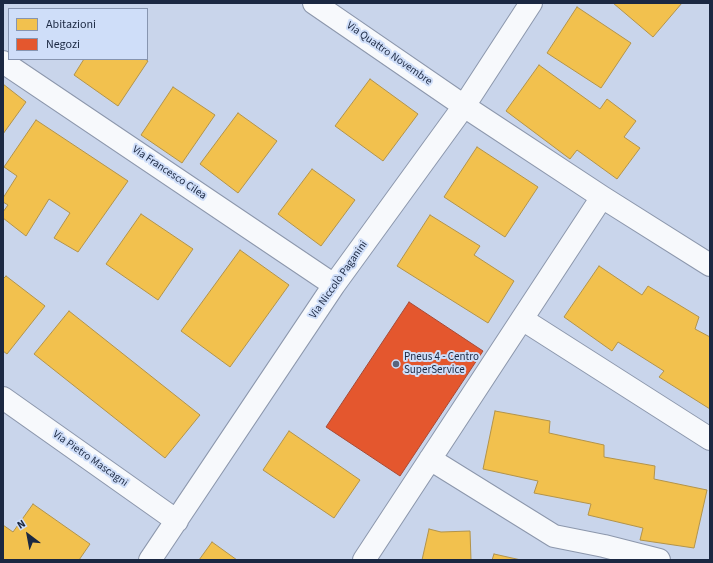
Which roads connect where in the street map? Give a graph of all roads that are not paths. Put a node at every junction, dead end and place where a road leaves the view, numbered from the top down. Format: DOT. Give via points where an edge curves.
graph roads {
  1 [pos="314,3"];
  2 [pos="531,3"];
  3 [pos="3,62"];
  4 [pos="464,106"];
  5 [pos="602,197"];
  6 [pos="710,265"];
  7 [pos="334,285"];
  8 [pos="522,319"];
  9 [pos="3,398"];
  10 [pos="710,439"];
  11 [pos="430,459"];
  12 [pos="177,521"];
  13 [pos="150,560"];
  14 [pos="364,560"];
  15 [pos="659,560"];
  1 -- 4 [label="street, Via Quattro Novembre"];
  2 -- 4 [label="street, Via Niccolò Paganini"];
  3 -- 7 [label="street, Via Francesco Cilea"];
  4 -- 5 [label="street, Via Quattro Novembre"];
  4 -- 7 [label="street, Via Niccolò Paganini"];
  5 -- 6 [label="street, Via Quattro Novembre"];
  5 -- 8 [label="street"];
  7 -- 12 [label="street, Via Niccolò Paganini"];
  8 -- 10 [label="street"];
  8 -- 11 [label="street"];
  9 -- 12 [label="street, Via Pietro Mascagni"];
  11 -- 14 [label="street"];
  11 -- 15 [label="street" via="554,536"];
  12 -- 13 [label="street, Via Niccolò Paganini"];
}
